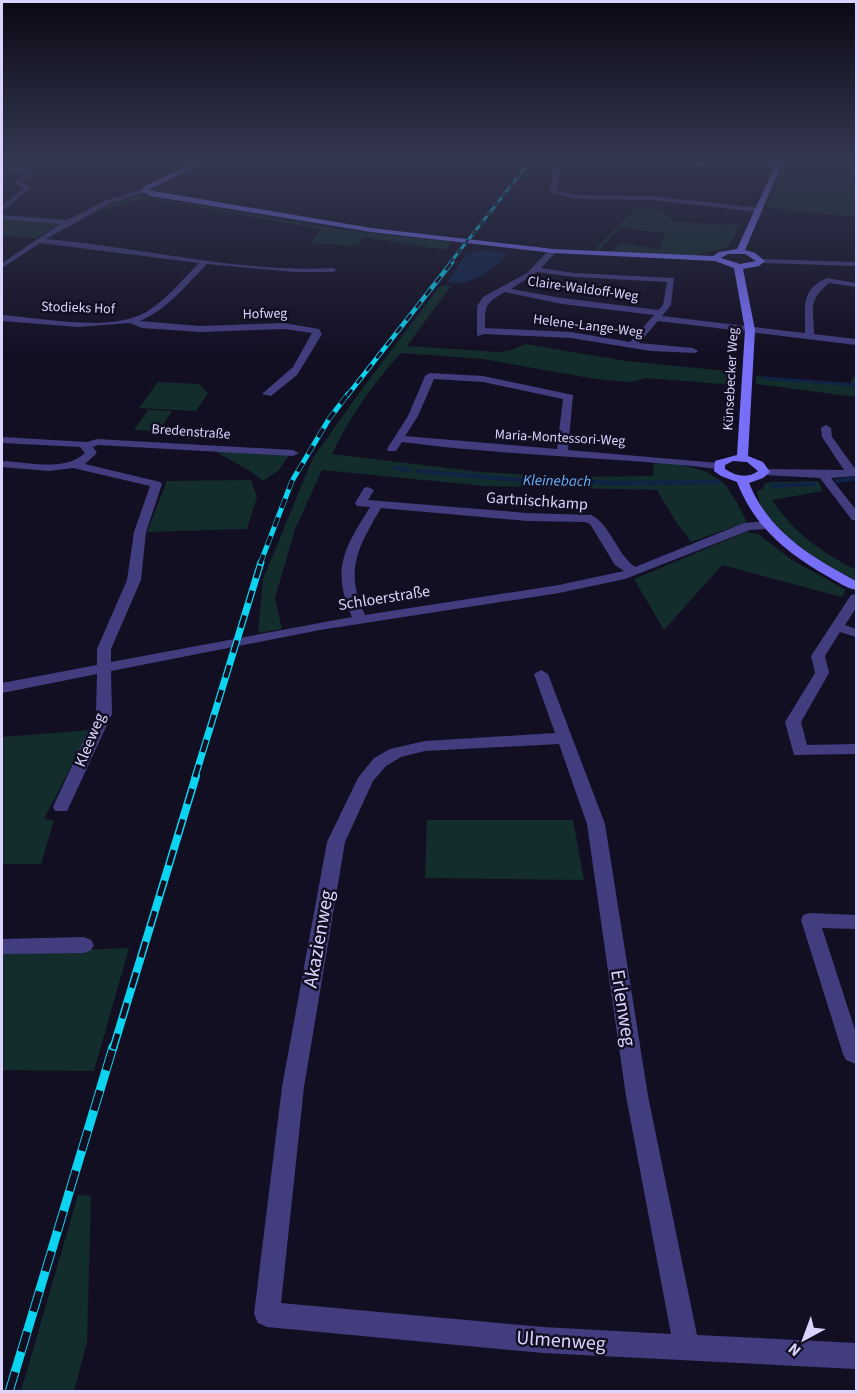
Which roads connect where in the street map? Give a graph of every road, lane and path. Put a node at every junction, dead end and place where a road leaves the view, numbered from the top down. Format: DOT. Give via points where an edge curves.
graph roads {
  1 [pos="64,224"];
  2 [pos="337,224"];
  3 [pos="752,224"];
  4 [pos="39,241"];
  5 [pos="554,251"];
  6 [pos="740,252"];
  7 [pos="717,259"];
  8 [pos="761,261"];
  9 [pos="204,263"];
  10 [pos="856,264"];
  11 [pos="2,266"];
  12 [pos="738,266"];
  13 [pos="333,270"];
  14 [pos="537,270"];
  15 [pos="856,285"];
  16 [pos="501,289"];
  17 [pos="658,316"];
  18 [pos="2,318"];
  19 [pos="132,321"];
  20 [pos="750,330"];
  21 [pos="809,335"];
  22 [pos="856,342"];
  23 [pos="632,345"];
  24 [pos="693,351"];
  25 [pos="267,394"];
  26 [pos="826,428"];
  27 [pos="400,439"];
  28 [pos="2,440"];
  29 [pos="87,446"];
  30 [pos="392,449"];
  31 [pos="293,453"];
  32 [pos="562,453"];
  33 [pos="741,458"];
  34 [pos="2,464"];
  35 [pos="75,465"];
  36 [pos="718,466"];
  37 [pos="764,472"];
  38 [pos="854,473"];
  39 [pos="823,475"];
  40 [pos="742,479"];
  41 [pos="368,490"];
  42 [pos="377,505"];
  43 [pos="856,517"];
  44 [pos="766,525"];
  45 [pos="634,572"];
  46 [pos="856,586"];
  47 [pos="856,598"];
  48 [pos="360,620"];
  49 [pos="838,627"];
  50 [pos="856,633"];
  51 [pos="104,670"];
  52 [pos="541,674"];
  53 [pos="2,688"];
  54 [pos="565,738"];
  55 [pos="856,749"];
  56 [pos="61,807"];
  57 [pos="856,922"];
  58 [pos="84,945"];
  59 [pos="2,947"];
  60 [pos="856,1055"];
  61 [pos="267,1314"];
  62 [pos="687,1348"];
  63 [pos="856,1356"];
  1 -- 4 [label="street"];
  2 -- 5 [label="street"];
  3 -- 6 [label="street"];
  4 -- 9 [label="street" via="86,244"];
  4 -- 11 [label="street"];
  5 -- 7 [label="street"];
  5 -- 14 [label="street, Helene-Lange-Weg"];
  6 -- 7 [label="street" via="722,253"];
  6 -- 8 [label="street" via="756,255"];
  7 -- 12 [label="street"];
  8 -- 10 [label="street"];
  8 -- 12 [label="street"];
  9 -- 13 [label="street"];
  9 -- 19 [label="street, Stodieks Hof" via="152,313"];
  12 -- 20 [label="street, Künsebecker Weg"];
  14 -- 16 [label="street, Helene-Lange-Weg"];
  14 -- 17 [label="street" via="671,280 670,297"];
  15 -- 21 [label="street" via="827,280 811,293 807,300"];
  16 -- 17 [label="street, Claire-Waldoff-Weg"];
  16 -- 23 [label="street, Helene-Lange-Weg" via="481,306 480,332 571,335"];
  17 -- 20 [label="street, Claire-Waldoff-Weg"];
  17 -- 23 [label="street"];
  18 -- 19 [label="street, Stodieks Hof" via="110,324"];
  19 -- 25 [label="street, Hofweg" via="200,329 284,326 316,331 300,364 286,381"];
  20 -- 21 [label="street, Claire-Waldoff-Weg"];
  20 -- 33 [label="street, Künsebecker Weg"];
  21 -- 22 [label="street, Claire-Waldoff-Weg"];
  23 -- 24 [label="street, Helene-Lange-Weg"];
  26 -- 38 [label="street" via="827,437"];
  27 -- 30 [label="street"];
  27 -- 32 [label="street, Maria-Montessori-Weg"];
  27 -- 32 [label="street" via="430,376 483,379 569,397"];
  28 -- 29 [label="street, Bredenstraße"];
  29 -- 31 [label="street, Bredenstraße" via="97,442"];
  29 -- 35 [label="street" via="90,456"];
  32 -- 36 [label="street, Maria-Montessori-Weg"];
  33 -- 36 [label="street" via="724,460"];
  33 -- 37 [label="street" via="762,466"];
  34 -- 35 [label="street"];
  35 -- 51 [label="street" via="156,484 140,532 134,580 104,649"];
  36 -- 40 [label="street" via="725,475"];
  37 -- 39 [label="street"];
  37 -- 40 [label="street" via="753,479"];
  38 -- 39 [label="street"];
  39 -- 43 [label="street"];
  40 -- 44 [label="street" via="747,496"];
  41 -- 42 [label="street" via="361,503"];
  42 -- 45 [label="street, Gartnischkamp" via="515,517 586,518 596,522 620,562"];
  42 -- 48 [label="street" via="352,547 347,567 349,593"];
  44 -- 45 [label="street, Schloerstraße" via="748,526"];
  44 -- 46 [label="street" via="786,545"];
  45 -- 48 [label="street, Schloerstraße" via="559,589"];
  47 -- 49 [label="street"];
  48 -- 51 [label="street, Schloerstraße"];
  49 -- 50 [label="street"];
  49 -- 55 [label="street" via="818,656 822,673 793,722 800,751"];
  51 -- 53 [label="street, Schloerstraße"];
  51 -- 56 [label="street, Kleeweg" via="104,714"];
  52 -- 54 [label="street, Erlenweg"];
  54 -- 61 [label="street, Akazienweg" via="425,746 396,753 380,762 366,778 336,842 293,1087"];
  54 -- 62 [label="street, Erlenweg" via="596,824 637,1096"];
  57 -- 60 [label="street" via="810,920"];
  58 -- 59 [label="street"];
  61 -- 62 [label="street, Ulmenweg" via="543,1340"];
  62 -- 63 [label="street, Ulmenweg"];
}
